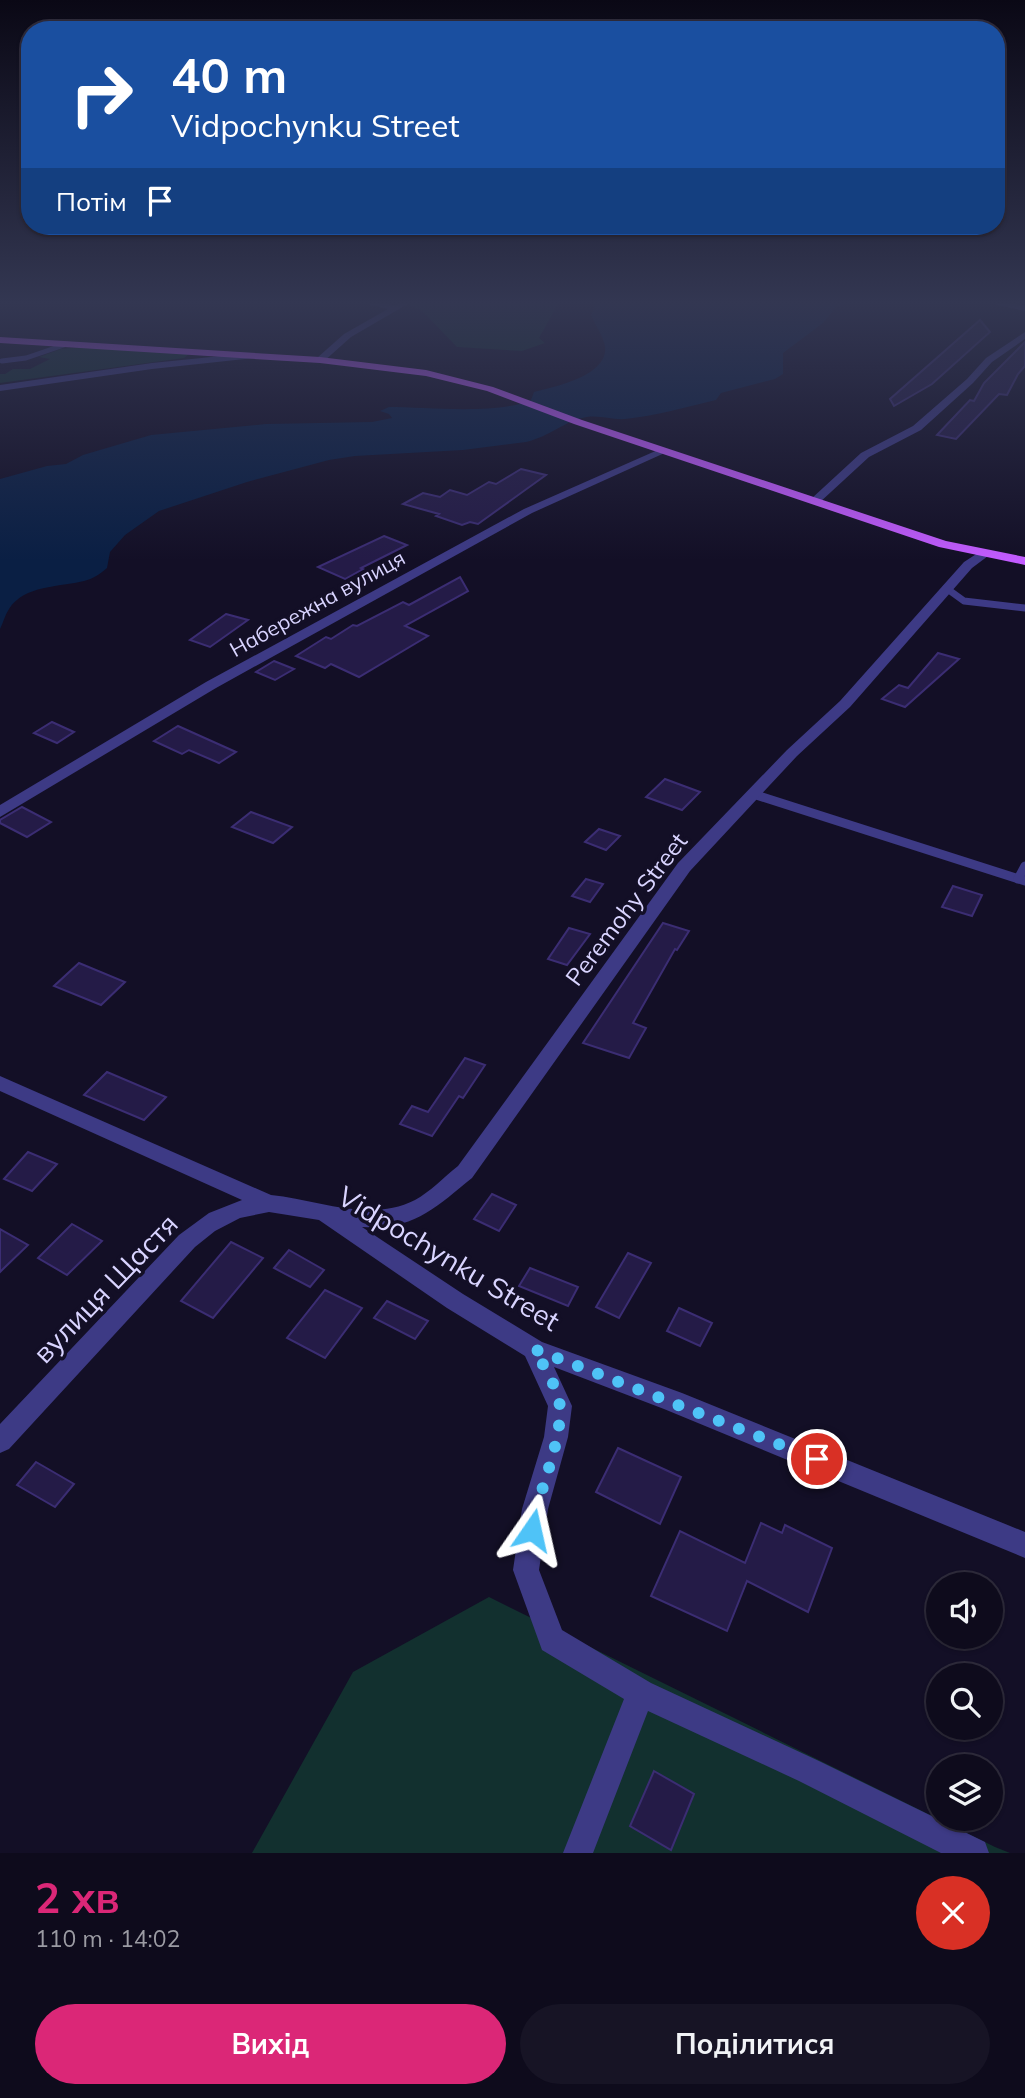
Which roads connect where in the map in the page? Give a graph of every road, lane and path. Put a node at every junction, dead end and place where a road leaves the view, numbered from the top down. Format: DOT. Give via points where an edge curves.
graph roads {
  1 [pos="488,388"];
  2 [pos="961,388"];
  3 [pos="664,451"];
  4 [pos="815,500"];
  5 [pos="984,553"];
  6 [pos="1025,561"];
  7 [pos="946,589"];
  8 [pos="1025,608"];
  9 [pos="753,794"];
  10 [pos="0,812"];
  11 [pos="1025,866"];
  12 [pos="1022,880"];
  13 [pos="0,1083"];
  14 [pos="269,1203"];
  15 [pos="326,1214"];
  16 [pos="534,1349"];
  17 [pos="0,1441"];
  18 [pos="1025,1545"];
  19 [pos="641,1693"];
  20 [pos="578,1853"];
  21 [pos="974,1853"];
  1 -- 3 [label="main road"];
  2 -- 4 [label="street" via="918,428 865,454"];
  3 -- 4 [label="main road"];
  3 -- 10 [label="street, Набережна вулиця" via="504,525 211,685"];
  4 -- 5 [label="main road" via="943,544"];
  5 -- 6 [label="main road"];
  5 -- 7 [label="street, Peremohy Street"];
  7 -- 8 [label="lane" via="964,601"];
  7 -- 9 [label="street, Peremohy Street" via="845,704"];
  9 -- 12 [label="lane"];
  9 -- 15 [label="street, Peremohy Street" via="684,867 465,1172 425,1205 388,1220"];
  11 -- 12 [label="lane"];
  13 -- 14 [label="street, Vidpochynku Street"];
  14 -- 15 [label="street, Vidpochynku Street"];
  14 -- 17 [label="street, вулиця Щастя" via="231,1210 187,1241"];
  15 -- 16 [label="street, Vidpochynku Street"];
  16 -- 18 [label="street, Vidpochynku Street"];
  16 -- 19 [label="street" via="560,1406 535,1509 526,1570 552,1640"];
  19 -- 20 [label="street"];
  19 -- 21 [label="street"];
}
